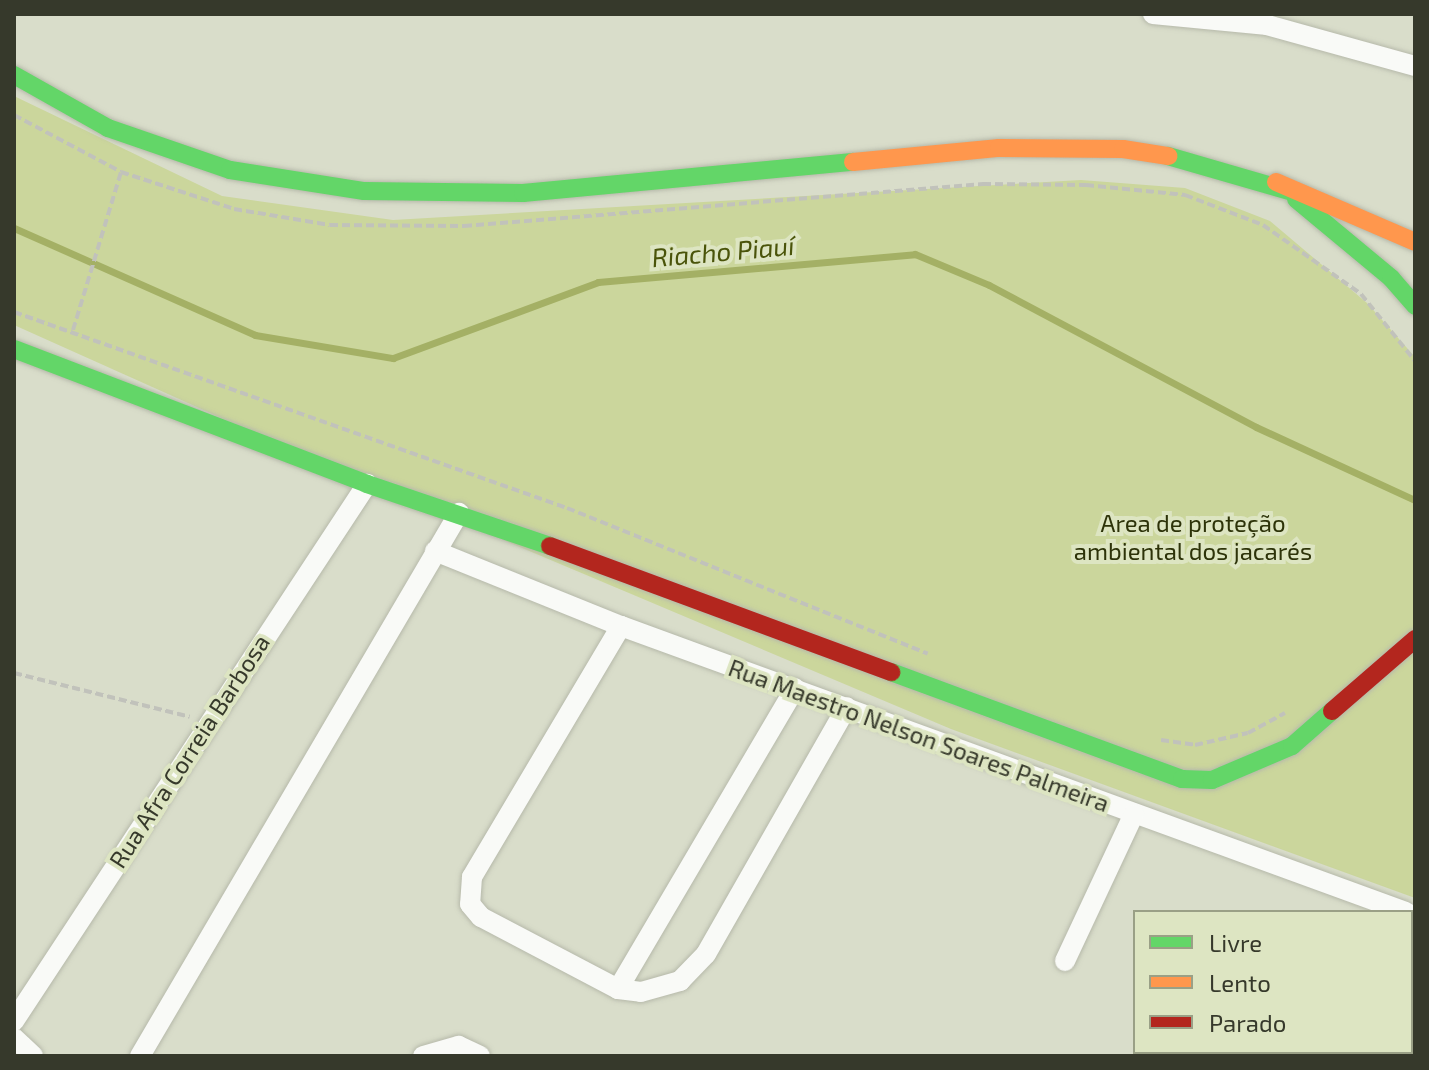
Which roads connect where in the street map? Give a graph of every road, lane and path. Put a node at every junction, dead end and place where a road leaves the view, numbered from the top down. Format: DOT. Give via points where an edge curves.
graph roads {
  1 [pos="1153,14"];
  2 [pos="1415,66"];
  3 [pos="14,75"];
  4 [pos="14,115"];
  5 [pos="121,172"];
  6 [pos="1276,182"];
  7 [pos="1415,242"];
  8 [pos="1415,260"];
  9 [pos="1415,306"];
  10 [pos="14,312"];
  11 [pos="73,330"];
  12 [pos="14,349"];
  13 [pos="1415,361"];
  14 [pos="367,484"];
  15 [pos="459,513"];
  16 [pos="435,551"];
  17 [pos="621,626"];
  18 [pos="1415,639"];
  19 [pos="940,659"];
  20 [pos="14,673"];
  21 [pos="795,688"];
  22 [pos="1297,704"];
  23 [pos="847,707"];
  24 [pos="207,721"];
  25 [pos="1150,739"];
  26 [pos="1134,814"];
  27 [pos="1400,910"];
  28 [pos="1065,961"];
  29 [pos="618,989"];
  30 [pos="14,1021"];
  31 [pos="14,1038"];
  32 [pos="33,1056"];
  33 [pos="140,1056"];
  34 [pos="423,1056"];
  35 [pos="480,1056"];
  1 -- 2 [label="street" via="1267,25"];
  3 -- 6 [label="main road" via="108,128 230,170 364,191 523,193 999,148 1123,149 1189,159"];
  4 -- 5 [label="path"];
  5 -- 11 [label="path"];
  5 -- 13 [label="path" via="234,209 330,225 479,226 983,184 1086,185 1185,195 1263,225 1361,294"];
  6 -- 7 [label="main road"];
  6 -- 8 [label="main road"];
  6 -- 9 [label="main road" via="1391,278"];
  10 -- 11 [label="path"];
  11 -- 19 [label="path" via="567,508"];
  12 -- 14 [label="main road"];
  14 -- 15 [label="main road"];
  14 -- 24 [label="street, Rua Afra Correia Barbosa"];
  15 -- 16 [label="street"];
  15 -- 18 [label="main road" via="1182,779 1212,780 1292,746"];
  16 -- 17 [label="street, Rua Maestro Nelson Soares Palmeira"];
  16 -- 33 [label="street"];
  17 -- 21 [label="street, Rua Maestro Nelson Soares Palmeira"];
  17 -- 29 [label="street" via="472,877 470,904 481,917"];
  20 -- 24 [label="path"];
  21 -- 23 [label="street, Rua Maestro Nelson Soares Palmeira"];
  21 -- 29 [label="street"];
  22 -- 25 [label="path" via="1248,733 1195,745"];
  23 -- 26 [label="street, Rua Maestro Nelson Soares Palmeira"];
  23 -- 29 [label="street" via="706,954 680,981 641,992"];
  24 -- 30 [label="street, Rua Afra Correia Barbosa"];
  26 -- 27 [label="street, Rua Maestro Nelson Soares Palmeira"];
  26 -- 28 [label="street"];
  31 -- 32 [label="street"];
  34 -- 35 [label="street" via="431,1049 459,1046"];
}
